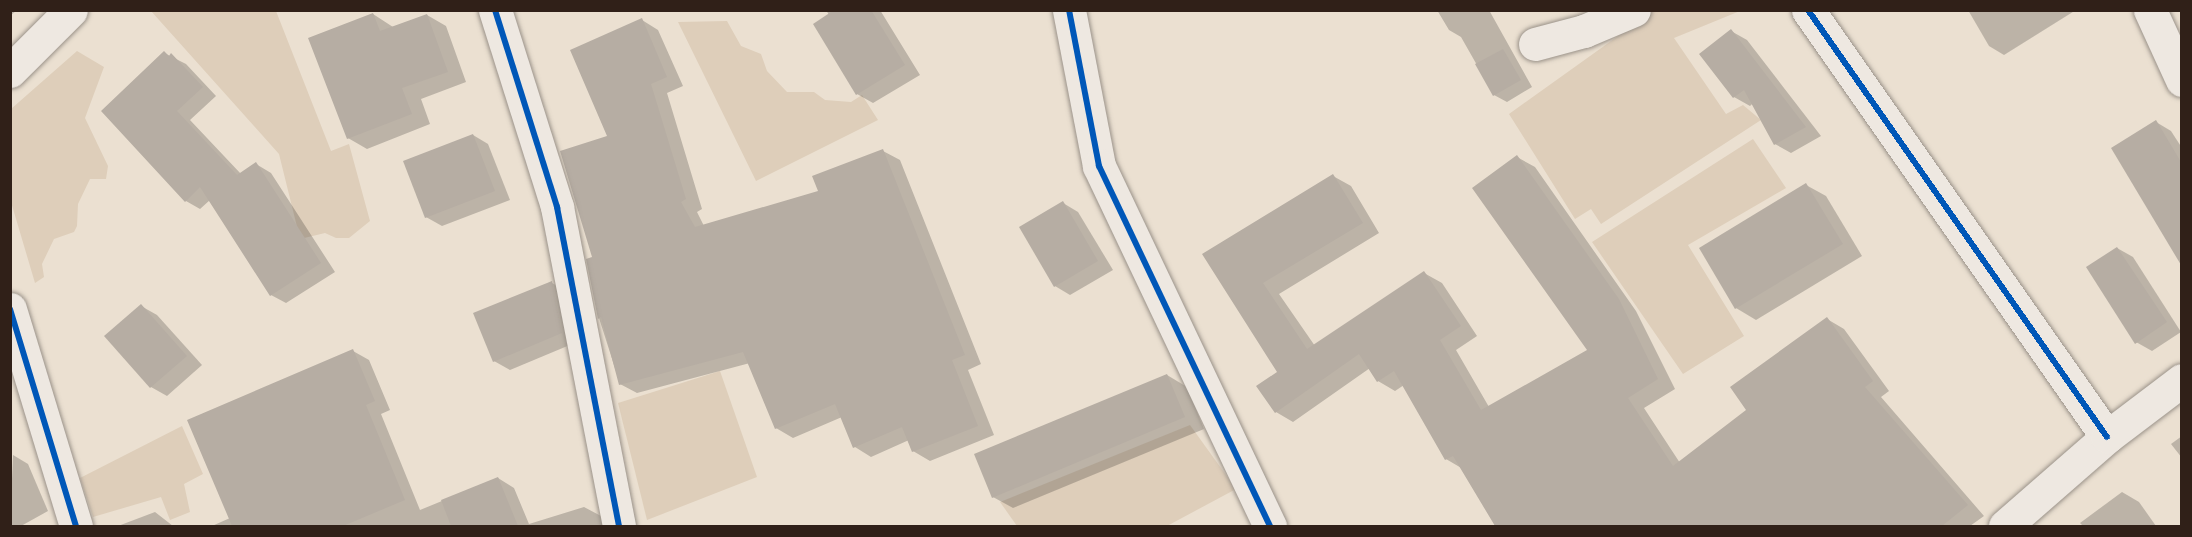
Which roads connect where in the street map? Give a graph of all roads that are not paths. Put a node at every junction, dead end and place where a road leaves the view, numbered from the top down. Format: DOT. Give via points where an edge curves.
graph roads {
  1 [pos="71,10"];
  2 [pos="495,10"];
  3 [pos="1068,10"];
  4 [pos="1634,10"];
  5 [pos="1808,10"];
  6 [pos="2150,10"];
  7 [pos="1535,44"];
  8 [pos="10,70"];
  9 [pos="2181,80"];
  10 [pos="10,309"];
  11 [pos="2181,380"];
  12 [pos="2108,437"];
  13 [pos="76,526"];
  14 [pos="619,526"];
  15 [pos="1270,526"];
  16 [pos="2005,526"];
  1 -- 8 [label="street"];
  2 -- 14 [label="street" via="557,207"];
  3 -- 15 [label="street" via="1099,166"];
  4 -- 7 [label="street" via="1584,32"];
  5 -- 12 [label="street"];
  6 -- 9 [label="street"];
  10 -- 13 [label="street"];
  11 -- 12 [label="street"];
  12 -- 16 [label="street"];
}
